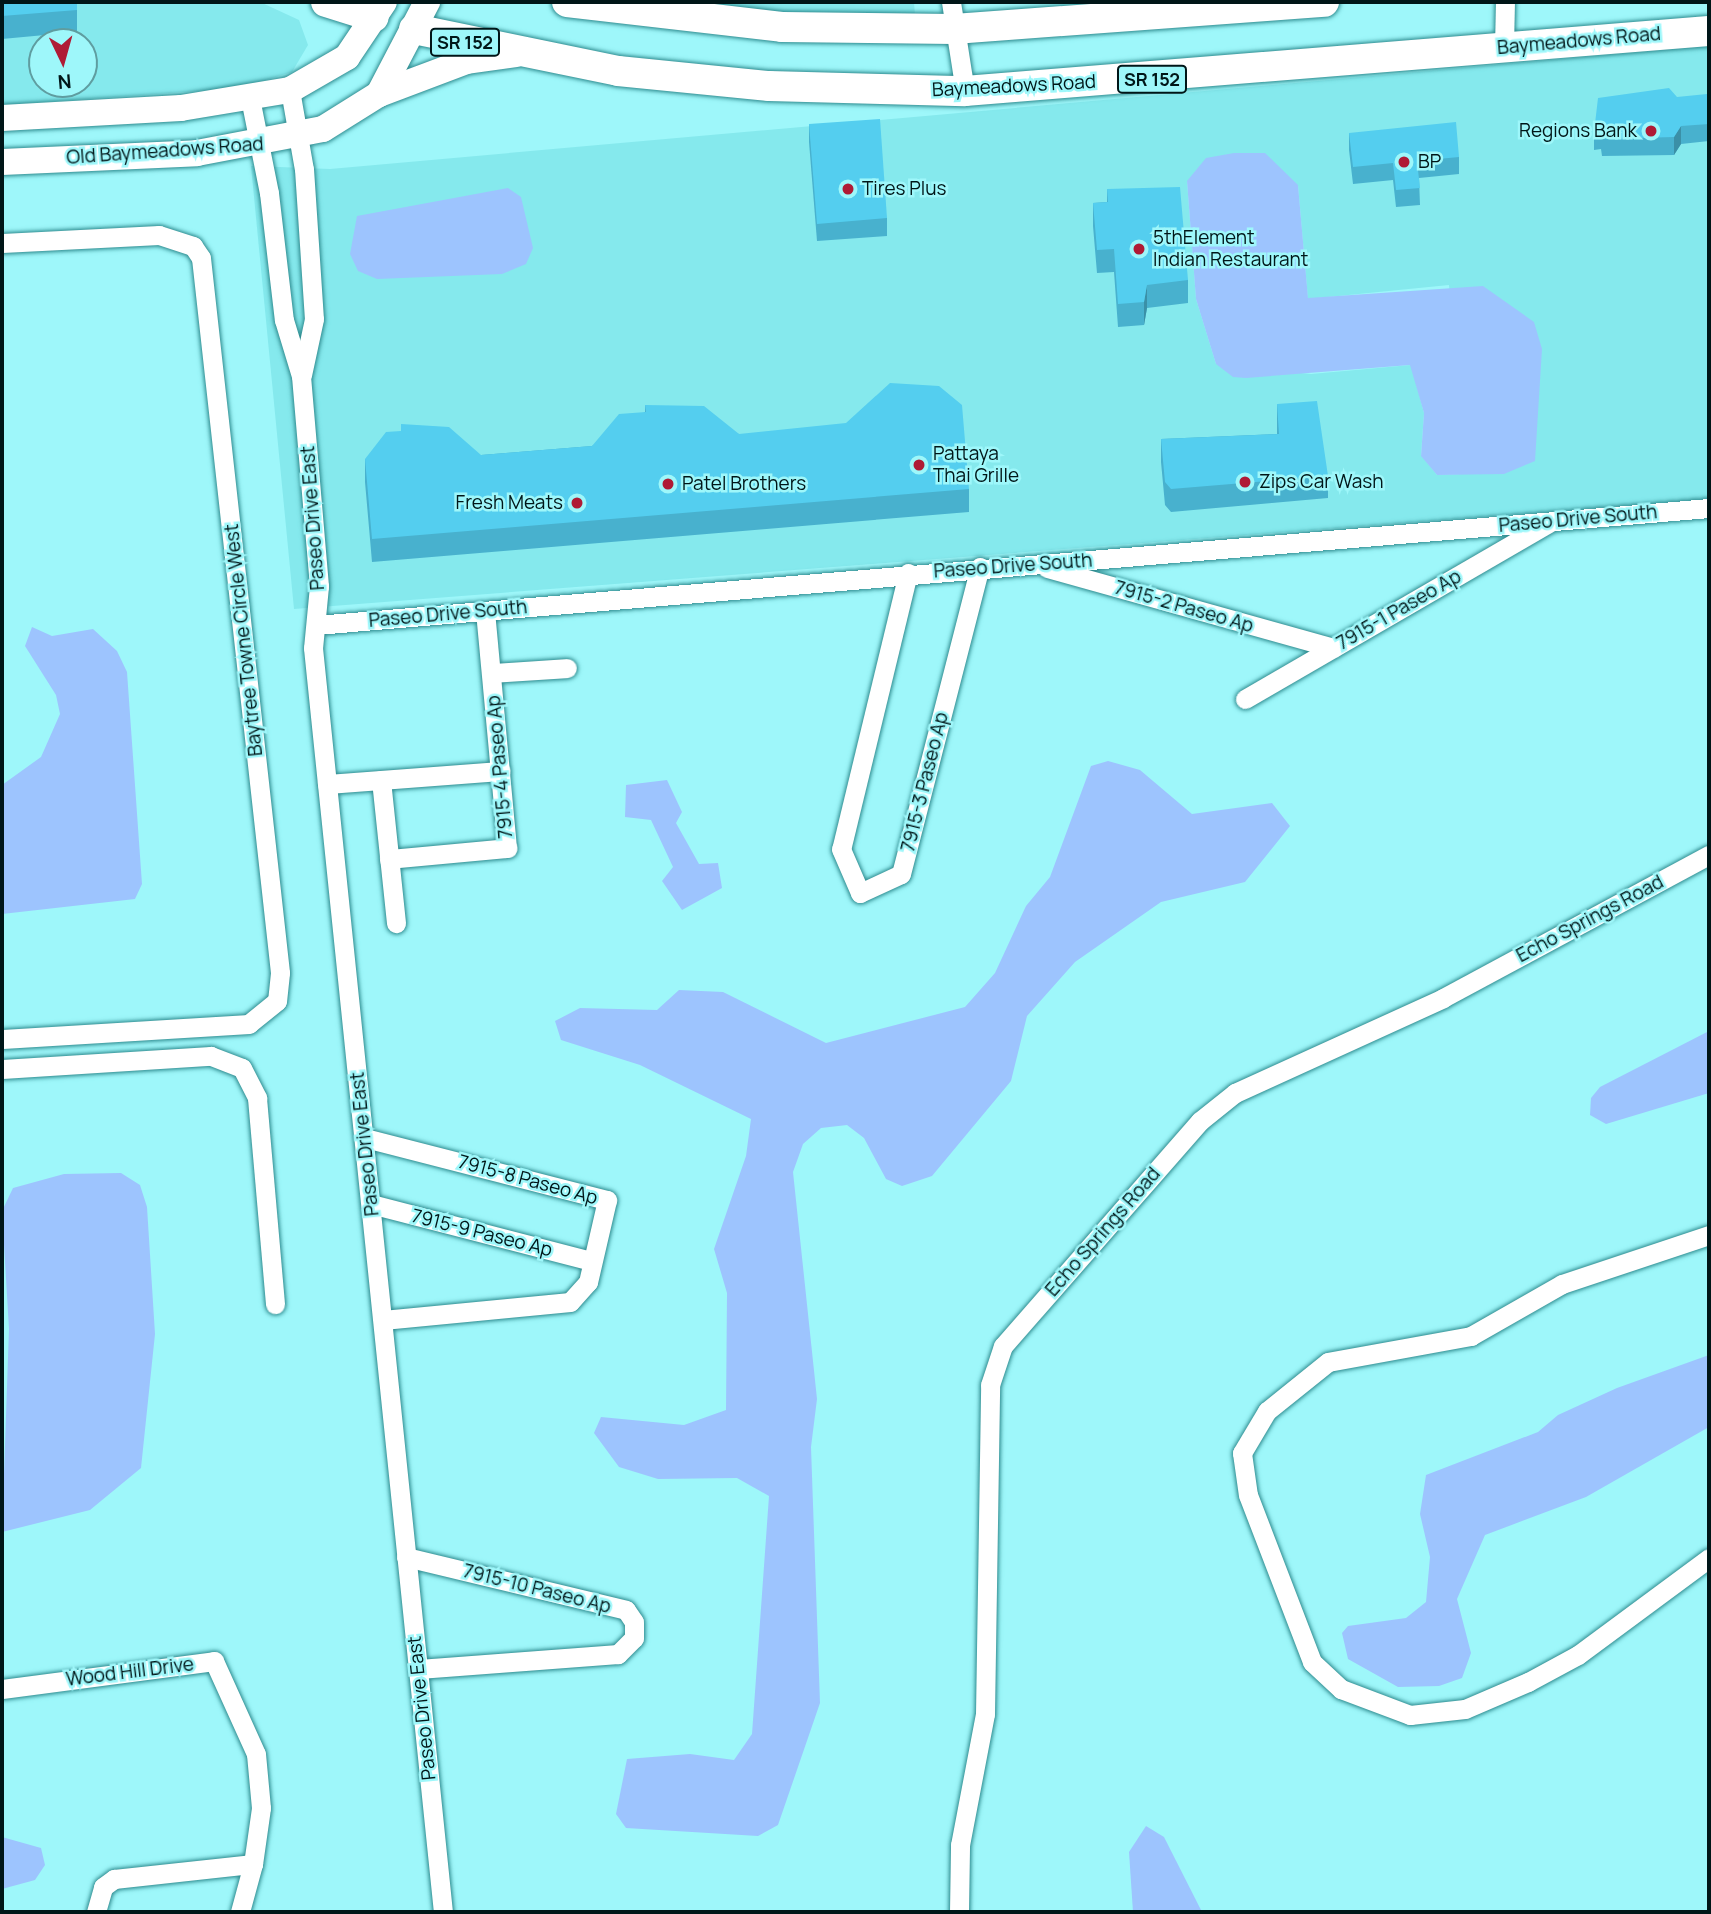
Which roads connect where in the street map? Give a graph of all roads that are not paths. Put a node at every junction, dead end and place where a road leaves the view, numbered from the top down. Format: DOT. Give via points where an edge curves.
graph roads {
  1 [pos="326,2"];
  2 [pos="426,2"];
  3 [pos="567,2"];
  4 [pos="1324,2"];
  5 [pos="1505,2"];
  6 [pos="379,10"];
  7 [pos="953,15"];
  8 [pos="414,29"];
  9 [pos="1709,30"];
  10 [pos="1504,48"];
  11 [pos="516,54"];
  12 [pos="290,90"];
  13 [pos="965,91"];
  14 [pos="379,94"];
  15 [pos="250,98"];
  16 [pos="2,118"];
  17 [pos="300,137"];
  18 [pos="261,146"];
  19 [pos="2,162"];
  20 [pos="2,243"];
  21 [pos="301,376"];
  22 [pos="1709,508"];
  23 [pos="1553,521"];
  24 [pos="1036,565"];
  25 [pos="980,567"];
  26 [pos="908,573"];
  27 [pos="485,611"];
  28 [pos="316,625"];
  29 [pos="1333,648"];
  30 [pos="567,668"];
  31 [pos="492,673"];
  32 [pos="1245,699"];
  33 [pos="501,771"];
  34 [pos="381,780"];
  35 [pos="327,784"];
  36 [pos="1709,855"];
  37 [pos="389,859"];
  38 [pos="396,922"];
  39 [pos="2,1039"];
  40 [pos="2,1069"];
  41 [pos="365,1138"];
  42 [pos="371,1205"];
  43 [pos="1709,1236"];
  44 [pos="592,1261"];
  45 [pos="275,1304"];
  46 [pos="383,1320"];
  47 [pos="406,1557"];
  48 [pos="1709,1558"];
  49 [pos="418,1669"];
  50 [pos="2,1689"];
  51 [pos="253,1864"];
  52 [pos="96,1912"];
  53 [pos="240,1912"];
  54 [pos="443,1912"];
  55 [pos="959,1912"];
  1 -- 6 [label="main road, Baymeadows Road / SR 152"];
  2 -- 8 [label="street"];
  3 -- 7 [label="main road" via="782,27"];
  4 -- 7 [label="main road"];
  5 -- 10 [label="street"];
  6 -- 8 [label="street, Baymeadows Road / SR 152"];
  6 -- 12 [label="street" via="347,57"];
  7 -- 13 [label="street"];
  8 -- 11 [label="main road, Baymeadows Road / SR 152"];
  8 -- 14 [label="street"];
  9 -- 10 [label="main road, Baymeadows Road / SR 152"];
  10 -- 13 [label="main road, Baymeadows Road / SR 152"];
  11 -- 13 [label="main road, Baymeadows Road / SR 152" via="769,86"];
  11 -- 14 [label="street, Old Baymeadows Road" via="467,61"];
  12 -- 15 [label="street"];
  12 -- 17 [label="street, Paseo Drive East"];
  14 -- 17 [label="street, Old Baymeadows Road"];
  15 -- 16 [label="street"];
  15 -- 18 [label="street, Paseo Drive East"];
  17 -- 18 [label="street, Old Baymeadows Road"];
  17 -- 21 [label="street, Paseo Drive East" via="314,319"];
  18 -- 19 [label="street, Old Baymeadows Road"];
  18 -- 21 [label="street, Paseo Drive East" via="284,320"];
  20 -- 39 [label="street, Baytree Towne Circle West" via="159,235 193,246 206,271 280,973 277,1001 249,1024"];
  21 -- 28 [label="street, Paseo Drive East" via="319,586"];
  22 -- 23 [label="street, Paseo Drive South"];
  23 -- 24 [label="street, Paseo Drive South"];
  23 -- 29 [label="street, 7915-1 Paseo Ap"];
  24 -- 25 [label="street, Paseo Drive South"];
  24 -- 29 [label="street, 7915-2 Paseo Ap"];
  25 -- 26 [label="street, Paseo Drive South"];
  25 -- 26 [label="street, 7915-3 Paseo Ap" via="901,874 860,893 841,849"];
  26 -- 27 [label="street, Paseo Drive South"];
  27 -- 28 [label="street, Paseo Drive South"];
  27 -- 31 [label="street, 7915-4 Paseo Ap"];
  28 -- 35 [label="street, Paseo Drive East"];
  29 -- 32 [label="street, 7915-1 Paseo Ap"];
  30 -- 31 [label="street"];
  31 -- 33 [label="street, 7915-4 Paseo Ap"];
  33 -- 34 [label="street"];
  33 -- 37 [label="street, 7915-4 Paseo Ap" via="507,848"];
  34 -- 35 [label="street"];
  34 -- 37 [label="street"];
  35 -- 41 [label="street, Paseo Drive East"];
  36 -- 55 [label="street, Echo Springs Road" via="1443,998 1235,1093 1200,1121 1003,1346 990,1385 985,1714 960,1845"];
  37 -- 38 [label="street"];
  40 -- 45 [label="street" via="212,1056 242,1068 257,1098"];
  41 -- 42 [label="street, Paseo Drive East"];
  41 -- 44 [label="street, 7915-8 Paseo Ap" via="607,1199"];
  42 -- 44 [label="street, 7915-9 Paseo Ap"];
  42 -- 46 [label="street, Paseo Drive East"];
  43 -- 48 [label="street" via="1562,1283 1471,1336 1328,1362 1267,1411 1242,1453 1248,1495 1312,1662 1340,1689 1410,1716 1465,1709 1528,1682 1578,1655"];
  44 -- 46 [label="street, 7915-8 Paseo Ap" via="588,1282 569,1302"];
  46 -- 47 [label="street, Paseo Drive East"];
  47 -- 49 [label="street, Paseo Drive East"];
  47 -- 49 [label="street, 7915-10 Paseo Ap" via="626,1610 634,1622 634,1637 618,1654"];
  49 -- 54 [label="street, Paseo Drive East"];
  50 -- 51 [label="street, Wood Hill Drive" via="214,1661 256,1754 261,1808"];
  51 -- 52 [label="street" via="114,1879 103,1887"];
  51 -- 53 [label="street"];
}
